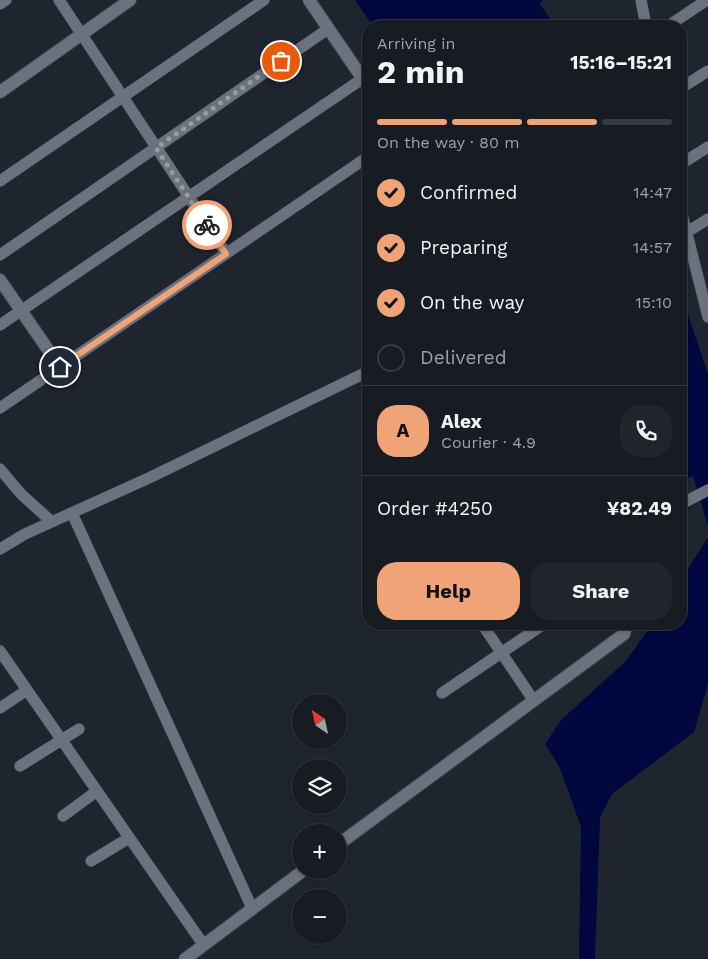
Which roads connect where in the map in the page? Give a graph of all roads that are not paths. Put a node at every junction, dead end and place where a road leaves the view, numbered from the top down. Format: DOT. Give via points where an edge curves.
graph roads {
  1 [pos="6,0"];
  2 [pos="59,0"];
  3 [pos="130,0"];
  4 [pos="264,0"];
  5 [pos="309,0"];
  6 [pos="641,0"];
  7 [pos="707,0"];
  8 [pos="0,4"];
  9 [pos="645,20"];
  10 [pos="677,20"];
  11 [pos="328,29"];
  12 [pos="81,34"];
  13 [pos="708,71"];
  14 [pos="362,80"];
  15 [pos="687,84"];
  16 [pos="362,86"];
  17 [pos="0,92"];
  18 [pos="122,97"];
  19 [pos="708,147"];
  20 [pos="156,148"];
  21 [pos="687,160"];
  22 [pos="362,161"];
  23 [pos="0,181"];
  24 [pos="188,197"];
  25 [pos="708,219"];
  26 [pos="687,232"];
  27 [pos="0,254"];
  28 [pos="226,254"];
  29 [pos="0,280"];
  30 [pos="706,297"];
  31 [pos="21,311"];
  32 [pos="708,317"];
  33 [pos="0,325"];
  34 [pos="60,367"];
  35 [pos="362,374"];
  36 [pos="0,408"];
  37 [pos="0,469"];
  38 [pos="708,490"];
  39 [pos="687,501"];
  40 [pos="72,513"];
  41 [pos="52,522"];
  42 [pos="0,549"];
  43 [pos="486,630"];
  44 [pos="535,630"];
  45 [pos="625,630"];
  46 [pos="0,651"];
  47 [pos="502,653"];
  48 [pos="28,690"];
  49 [pos="442,692"];
  50 [pos="534,701"];
  51 [pos="0,708"];
  52 [pos="79,729"];
  53 [pos="61,738"];
  54 [pos="20,766"];
  55 [pos="97,791"];
  56 [pos="63,816"];
  57 [pos="129,838"];
  58 [pos="347,838"];
  59 [pos="91,861"];
  60 [pos="292,879"];
  61 [pos="252,908"];
  62 [pos="203,944"];
  63 [pos="185,959"];
  1 -- 8 [label="lane"];
  2 -- 12 [label="lane"];
  3 -- 12 [label="street"];
  4 -- 18 [label="lane"];
  5 -- 11 [label="street"];
  6 -- 9 [label="lane"];
  7 -- 10 [label="lane"];
  11 -- 14 [label="street"];
  11 -- 20 [label="lane"];
  12 -- 17 [label="street"];
  12 -- 18 [label="lane"];
  13 -- 15 [label="lane"];
  16 -- 24 [label="lane"];
  18 -- 20 [label="lane"];
  18 -- 23 [label="lane"];
  19 -- 21 [label="lane"];
  20 -- 24 [label="lane"];
  20 -- 27 [label="lane"];
  22 -- 28 [label="lane"];
  24 -- 28 [label="lane"];
  24 -- 31 [label="lane"];
  25 -- 26 [label="lane"];
  26 -- 30 [label="lane"];
  28 -- 34 [label="lane"];
  29 -- 31 [label="street"];
  30 -- 32 [label="lane"];
  31 -- 33 [label="lane"];
  31 -- 34 [label="street"];
  34 -- 36 [label="lane"];
  35 -- 40 [label="lane"];
  37 -- 41 [label="lane" via="21,494"];
  38 -- 39 [label="lane"];
  40 -- 41 [label="lane"];
  40 -- 61 [label="lane"];
  41 -- 42 [label="lane"];
  43 -- 47 [label="lane"];
  44 -- 47 [label="lane"];
  45 -- 50 [label="street"];
  46 -- 48 [label="lane"];
  47 -- 49 [label="lane"];
  47 -- 50 [label="lane"];
  48 -- 51 [label="lane"];
  48 -- 53 [label="lane"];
  50 -- 58 [label="street"];
  52 -- 53 [label="lane"];
  53 -- 54 [label="lane"];
  53 -- 55 [label="lane"];
  55 -- 56 [label="lane"];
  55 -- 57 [label="lane"];
  57 -- 59 [label="lane"];
  57 -- 62 [label="lane"];
  60 -- 61 [label="street"];
  61 -- 62 [label="street"];
  62 -- 63 [label="street"];
}
